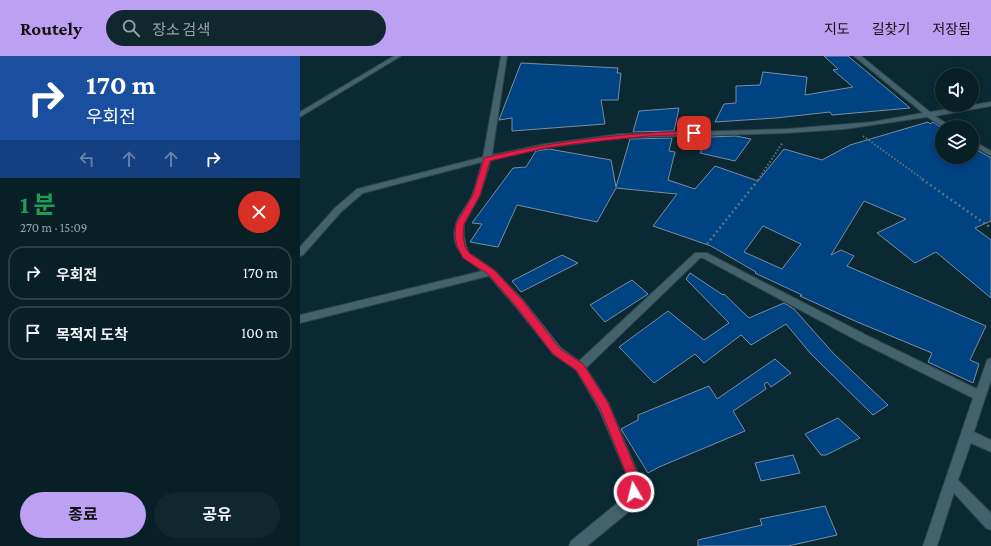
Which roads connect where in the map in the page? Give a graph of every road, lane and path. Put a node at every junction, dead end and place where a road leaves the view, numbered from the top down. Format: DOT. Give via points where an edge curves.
graph roads {
  1 [pos="398,56"];
  2 [pos="504,56"];
  3 [pos="857,56"];
  4 [pos="991,104"];
  5 [pos="928,114"];
  6 [pos="300,115"];
  7 [pos="937,120"];
  8 [pos="853,126"];
  9 [pos="787,131"];
  10 [pos="979,146"];
  11 [pos="991,154"];
  12 [pos="487,159"];
  13 [pos="991,228"];
  14 [pos="300,253"];
  15 [pos="698,255"];
  16 [pos="491,272"];
  17 [pos="300,318"];
  18 [pos="991,363"];
  19 [pos="580,367"];
  20 [pos="980,396"];
  21 [pos="967,435"];
  22 [pos="991,446"];
  23 [pos="952,482"];
  24 [pos="991,523"];
  25 [pos="576,546"];
  26 [pos="930,546"];
  1 -- 6 [label="street"];
  2 -- 12 [label="street"];
  3 -- 5 [label="street"];
  4 -- 5 [label="street"];
  5 -- 7 [label="street"];
  5 -- 8 [label="street"];
  8 -- 9 [label="street"];
  8 -- 13 [label="path" via="864,138"];
  9 -- 12 [label="street" via="620,136 545,146"];
  9 -- 15 [label="path" via="773,159"];
  10 -- 11 [label="street"];
  12 -- 14 [label="street" via="360,191 338,210"];
  12 -- 16 [label="street" via="476,195 460,224 459,236 466,255"];
  15 -- 19 [label="street"];
  15 -- 20 [label="street" via="704,255 864,339"];
  16 -- 17 [label="street"];
  16 -- 19 [label="street" via="557,351"];
  18 -- 20 [label="street"];
  19 -- 25 [label="street" via="604,406 636,483 632,500"];
  20 -- 21 [label="street"];
  21 -- 22 [label="street"];
  21 -- 23 [label="street"];
  23 -- 24 [label="street"];
  23 -- 26 [label="street"];
}
